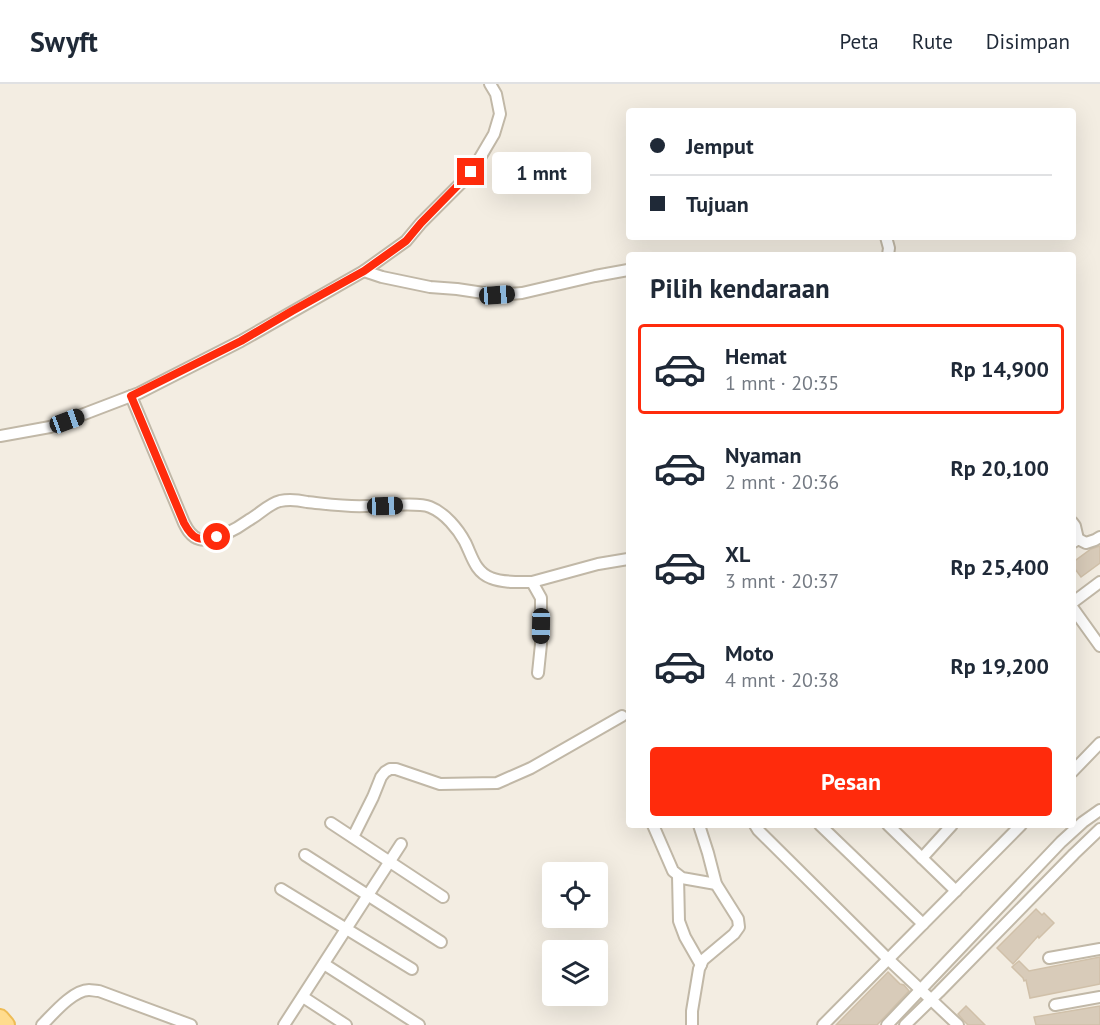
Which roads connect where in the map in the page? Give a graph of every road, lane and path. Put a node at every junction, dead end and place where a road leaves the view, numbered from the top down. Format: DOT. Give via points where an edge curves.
graph roads {
  1 [pos="490,84"];
  2 [pos="626,270"];
  3 [pos="364,271"];
  4 [pos="131,396"];
  5 [pos="0,436"];
  6 [pos="1100,537"];
  7 [pos="1076,541"];
  8 [pos="626,559"];
  9 [pos="532,582"];
  10 [pos="1100,582"];
  11 [pos="1076,602"];
  12 [pos="1076,611"];
  13 [pos="1100,646"];
  14 [pos="538,673"];
  15 [pos="622,716"];
  16 [pos="1100,743"];
  17 [pos="1076,768"];
  18 [pos="1100,810"];
  19 [pos="331,823"];
  20 [pos="654,828"];
  21 [pos="700,828"];
  22 [pos="757,828"];
  23 [pos="823,828"];
  24 [pos="891,828"];
  25 [pos="949,828"];
  26 [pos="1018,828"];
  27 [pos="1100,829"];
  28 [pos="353,837"];
  29 [pos="401,844"];
  30 [pos="305,855"];
  31 [pos="922,858"];
  32 [pos="390,862"];
  33 [pos="678,876"];
  34 [pos="716,884"];
  35 [pos="282,889"];
  36 [pos="956,891"];
  37 [pos="368,896"];
  38 [pos="443,897"];
  39 [pos="923,924"];
  40 [pos="346,929"];
  41 [pos="441,942"];
  42 [pos="1100,949"];
  43 [pos="1049,958"];
  44 [pos="888,959"];
  45 [pos="324,964"];
  46 [pos="701,965"];
  47 [pos="412,969"];
  48 [pos="922,989"];
  49 [pos="303,997"];
  50 [pos="1100,997"];
  51 [pos="932,999"];
  52 [pos="1055,1005"];
  53 [pos="0,1018"];
  54 [pos="6,1025"];
  55 [pos="42,1025"];
  56 [pos="191,1025"];
  57 [pos="284,1025"];
  58 [pos="346,1025"];
  59 [pos="419,1025"];
  60 [pos="692,1025"];
  61 [pos="823,1025"];
  62 [pos="887,1025"];
  63 [pos="905,1025"];
  64 [pos="958,1025"];
  1 -- 3 [label="street" via="500,114 494,134 471,172 406,241"];
  2 -- 3 [label="street" via="497,295 430,287"];
  3 -- 4 [label="street" via="241,341"];
  4 -- 5 [label="street" via="50,427"];
  4 -- 9 [label="street" via="184,523 197,539 230,531 279,501 429,506 459,532 480,572 492,579"];
  6 -- 7 [label="street" via="1086,543"];
  8 -- 9 [label="street"];
  9 -- 14 [label="street" via="541,598"];
  10 -- 11 [label="street"];
  12 -- 13 [label="street"];
  15 -- 28 [label="street" via="497,783 440,784 390,769 381,777"];
  16 -- 17 [label="street"];
  18 -- 48 [label="street" via="1061,842"];
  19 -- 28 [label="street"];
  20 -- 33 [label="street"];
  21 -- 34 [label="street"];
  22 -- 44 [label="street"];
  23 -- 39 [label="street"];
  24 -- 31 [label="street"];
  25 -- 31 [label="street"];
  26 -- 36 [label="street"];
  27 -- 51 [label="street"];
  28 -- 32 [label="street"];
  29 -- 32 [label="street"];
  30 -- 37 [label="street"];
  31 -- 36 [label="street"];
  32 -- 37 [label="street"];
  32 -- 38 [label="street"];
  33 -- 34 [label="street"];
  33 -- 46 [label="street" via="678,921"];
  34 -- 46 [label="street" via="739,927"];
  35 -- 40 [label="street"];
  36 -- 39 [label="street"];
  37 -- 40 [label="street"];
  37 -- 41 [label="street"];
  39 -- 44 [label="street"];
  40 -- 45 [label="street"];
  40 -- 47 [label="street"];
  42 -- 43 [label="street"];
  44 -- 48 [label="street"];
  44 -- 61 [label="street"];
  45 -- 49 [label="street"];
  45 -- 59 [label="street"];
  46 -- 60 [label="street"];
  48 -- 51 [label="street"];
  48 -- 62 [label="street"];
  49 -- 57 [label="street"];
  49 -- 58 [label="street"];
  50 -- 52 [label="street"];
  51 -- 63 [label="street"];
  51 -- 64 [label="street"];
  53 -- 54 [label="main road"];
  55 -- 56 [label="street" via="73,996 89,990"];
}
